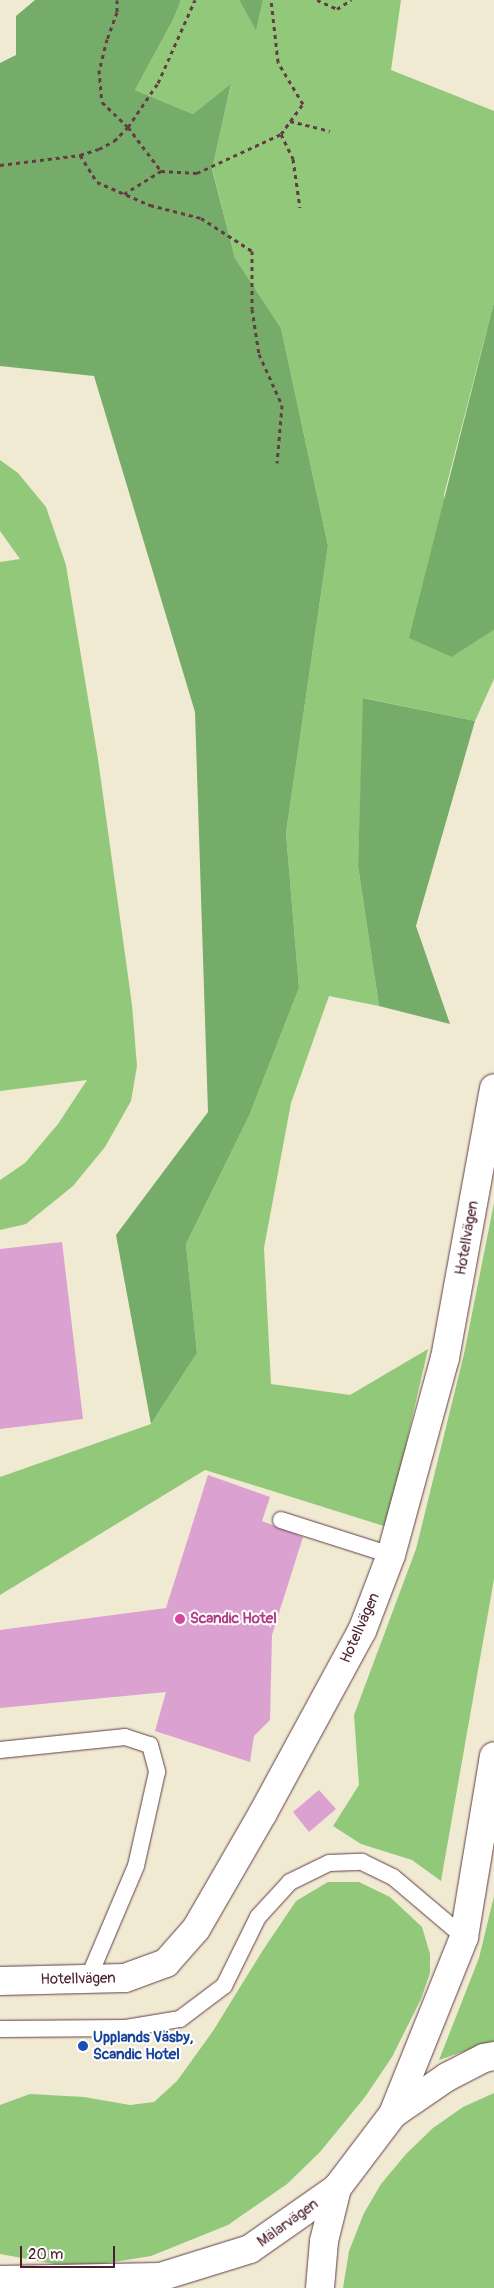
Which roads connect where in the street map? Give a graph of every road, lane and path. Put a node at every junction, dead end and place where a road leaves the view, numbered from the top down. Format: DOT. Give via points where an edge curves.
graph roads {
  1 [pos="118,0"];
  2 [pos="195,0"];
  3 [pos="271,0"];
  4 [pos="317,0"];
  5 [pos="350,0"];
  6 [pos="290,121"];
  7 [pos="128,127"];
  8 [pos="330,131"];
  9 [pos="281,134"];
  10 [pos="80,155"];
  11 [pos="0,165"];
  12 [pos="161,171"];
  13 [pos="123,194"];
  14 [pos="300,208"];
  15 [pos="277,463"];
  16 [pos="494,1088"];
  17 [pos="281,1520"];
  18 [pos="391,1555"];
  19 [pos="0,1750"];
  20 [pos="494,1756"];
  21 [pos="464,1937"];
  22 [pos="88,1979"];
  23 [pos="0,1981"];
  24 [pos="0,2029"];
  25 [pos="489,2057"];
  26 [pos="393,2114"];
  27 [pos="337,2188"];
  28 [pos="1,2279"];
  29 [pos="320,2288"];
  1 -- 7 [label="path" via="100,70 102,102"];
  2 -- 7 [label="path" via="158,83"];
  3 -- 6 [label="path" via="278,62 302,104"];
  4 -- 5 [label="path" via="337,9"];
  6 -- 8 [label="path"];
  6 -- 9 [label="path"];
  7 -- 10 [label="path" via="114,141"];
  7 -- 12 [label="path"];
  9 -- 12 [label="path" via="197,173"];
  9 -- 14 [label="path" via="292,159"];
  10 -- 11 [label="path"];
  10 -- 13 [label="path" via="96,182"];
  12 -- 13 [label="path"];
  13 -- 15 [label="path" via="150,205 201,218 252,252 252,310 259,354 282,405"];
  16 -- 18 [label="main road, Hotellvägen" via="445,1358"];
  17 -- 18 [label="lane"];
  18 -- 22 [label="main road, Hotellvägen" via="362,1631 196,1929 166,1963 125,1978"];
  19 -- 22 [label="lane" via="125,1737 150,1745 156,1772 136,1866"];
  20 -- 21 [label="main road"];
  21 -- 24 [label="lane" via="393,1877 362,1862 329,1862 290,1882 258,1917 224,1986 180,2020 126,2028"];
  21 -- 26 [label="main road"];
  22 -- 23 [label="main road, Hotellvägen"];
  25 -- 26 [label="main road" via="448,2077"];
  26 -- 27 [label="main road"];
  27 -- 28 [label="main road, Mälarvägen" via="250,2249 160,2277"];
  27 -- 29 [label="main road" via="324,2241"];
}
